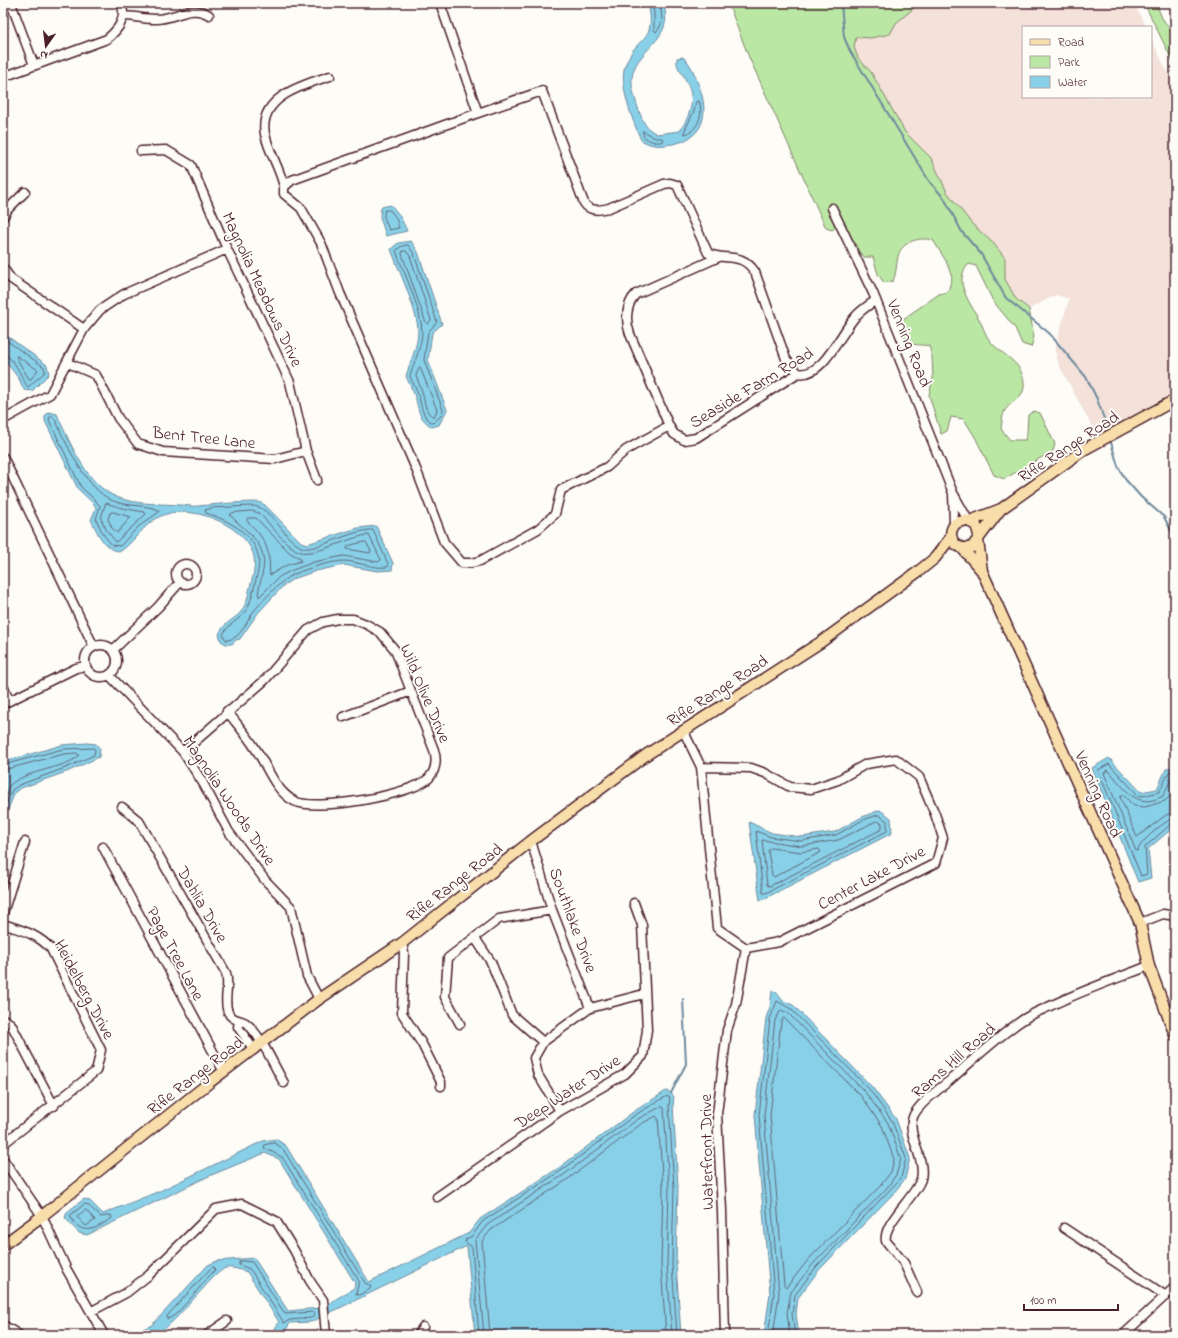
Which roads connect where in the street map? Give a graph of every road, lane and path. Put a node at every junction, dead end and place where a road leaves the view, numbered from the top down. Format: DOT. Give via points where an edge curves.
graph roads {
  1 [pos="121,3"];
  2 [pos="440,3"];
  3 [pos="12,6"];
  4 [pos="209,15"];
  5 [pos="123,16"];
  6 [pos="34,65"];
  7 [pos="330,76"];
  8 [pos="3,77"];
  9 [pos="478,113"];
  10 [pos="141,151"];
  11 [pos="284,187"];
  12 [pos="25,192"];
  13 [pos="832,208"];
  14 [pos="3,217"];
  15 [pos="227,249"];
  16 [pos="721,256"];
  17 [pos="3,268"];
  18 [pos="876,300"];
  19 [pos="84,328"];
  20 [pos="68,363"];
  21 [pos="798,372"];
  22 [pos="1175,400"];
  23 [pos="3,420"];
  24 [pos="669,426"];
  25 [pos="306,451"];
  26 [pos="3,457"];
  27 [pos="317,480"];
  28 [pos="952,493"];
  29 [pos="1001,509"];
  30 [pos="969,520"];
  31 [pos="954,525"];
  32 [pos="951,537"];
  33 [pos="979,537"];
  34 [pos="961,548"];
  35 [pos="935,558"];
  36 [pos="982,571"];
  37 [pos="180,582"];
  38 [pos="94,647"];
  39 [pos="113,650"];
  40 [pos="85,666"];
  41 [pos="109,675"];
  42 [pos="3,686"];
  43 [pos="410,691"];
  44 [pos="6,702"];
  45 [pos="227,712"];
  46 [pos="343,717"];
  47 [pos="683,730"];
  48 [pos="183,752"];
  49 [pos="701,767"];
  50 [pos="122,807"];
  51 [pos="531,841"];
  52 [pos="24,842"];
  53 [pos="103,847"];
  54 [pos="634,903"];
  55 [pos="552,910"];
  56 [pos="3,913"];
  57 [pos="1175,916"];
  58 [pos="1140,923"];
  59 [pos="3,924"];
  60 [pos="475,938"];
  61 [pos="402,944"];
  62 [pos="746,948"];
  63 [pos="1149,966"];
  64 [pos="644,994"];
  65 [pos="320,999"];
  66 [pos="590,1008"];
  67 [pos="3,1019"];
  68 [pos="460,1024"];
  69 [pos="1175,1035"];
  70 [pos="543,1042"];
  71 [pos="258,1047"];
  72 [pos="224,1072"];
  73 [pos="284,1083"];
  74 [pos="442,1086"];
  75 [pos="54,1106"];
  76 [pos="560,1111"];
  77 [pos="3,1144"];
  78 [pos="3,1159"];
  79 [pos="438,1197"];
  80 [pos="42,1216"];
  81 [pos="1064,1228"];
  82 [pos="3,1245"];
  83 [pos="1175,1287"];
  84 [pos="916,1292"];
  85 [pos="1166,1296"];
  86 [pos="92,1311"];
  87 [pos="227,1321"];
  88 [pos="3,1325"];
  89 [pos="423,1328"];
  90 [pos="19,1335"];
  91 [pos="104,1335"];
  92 [pos="208,1335"];
  93 [pos="326,1335"];
  94 [pos="418,1335"];
  95 [pos="725,1335"];
  96 [pos="1123,1335"];
  1 -- 5 [label="street"];
  2 -- 9 [label="street"];
  3 -- 6 [label="street"];
  4 -- 5 [label="street" via="197,9 156,19"];
  5 -- 6 [label="street" via="116,32 107,38"];
  6 -- 8 [label="street"];
  7 -- 11 [label="street" via="286,93 272,105 264,120 265,134"];
  9 -- 11 [label="street" via="292,180"];
  9 -- 16 [label="street" via="541,90 586,206 595,210 605,209 664,184 675,184 680,190 705,250 712,255"];
  10 -- 15 [label="street, Magnolia Meadows Drive" via="166,150 191,165"];
  11 -- 24 [label="street, Seaside Farm Road" via="284,194 302,208 320,243 416,469 444,542 462,563 480,561 538,529 555,514 561,490 607,467 626,450"];
  12 -- 14 [label="street"];
  13 -- 18 [label="street, Venning Road"];
  15 -- 19 [label="street" via="124,294 100,310"];
  15 -- 25 [label="street, Magnolia Meadows Drive" via="290,382"];
  16 -- 21 [label="street" via="742,260 755,272 786,359"];
  16 -- 24 [label="street, Seaside Farm Road" via="636,294 628,313 626,321 630,334"];
  17 -- 19 [label="street" via="12,279"];
  18 -- 21 [label="street, Seaside Farm Road" via="856,316 822,363 804,374"];
  18 -- 28 [label="street, Venning Road"];
  19 -- 20 [label="street"];
  20 -- 23 [label="street" via="50,394"];
  20 -- 25 [label="street, Bent Tree Lane" via="96,375 118,418 138,444 163,452 275,459"];
  21 -- 24 [label="street, Seaside Farm Road" via="696,438 687,441 680,439"];
  22 -- 29 [label="main road, Rifle Range Road" via="1085,449"];
  25 -- 27 [label="street, Magnolia Meadows Drive"];
  26 -- 38 [label="street"];
  28 -- 30 [label="street, Venning Road"];
  28 -- 31 [label="street, Venning Road"];
  29 -- 30 [label="main road, Rifle Range Road"];
  29 -- 33 [label="main road, Rifle Range Road"];
  30 -- 31 [label="main road" via="962,520"];
  30 -- 33 [label="main road" via="977,526"];
  31 -- 32 [label="main road"];
  32 -- 34 [label="main road"];
  32 -- 35 [label="main road, Rifle Range Road"];
  33 -- 34 [label="main road" via="972,547"];
  33 -- 36 [label="main road, Venning Road"];
  34 -- 35 [label="main road, Rifle Range Road"];
  34 -- 36 [label="main road, Venning Road"];
  35 -- 47 [label="main road, Rifle Range Road" via="821,642"];
  36 -- 58 [label="main road, Venning Road"];
  37 -- 39 [label="street"];
  38 -- 39 [label="street" via="103,645"];
  38 -- 40 [label="street" via="86,655"];
  39 -- 41 [label="street" via="118,661 117,667"];
  40 -- 41 [label="street" via="96,677"];
  40 -- 44 [label="street"];
  41 -- 48 [label="street, Magnolia Woods Drive"];
  42 -- 44 [label="street"];
  43 -- 45 [label="street, Wild Olive Drive" via="395,650 380,632 353,619 338,619 323,622 308,630 265,680"];
  43 -- 45 [label="street, Wild Olive Drive" via="436,758 436,766 429,778 419,785 382,796 340,803 306,804 296,802 283,794 255,748"];
  43 -- 46 [label="street"];
  45 -- 48 [label="street, Wild Olive Drive"];
  47 -- 49 [label="street"];
  47 -- 51 [label="main road, Rifle Range Road"];
  48 -- 65 [label="street, Magnolia Woods Drive" via="203,782 230,832 265,880 290,907 307,976"];
  49 -- 62 [label="street" via="717,928"];
  49 -- 62 [label="street, Center Lake Drive" via="751,768 790,787 811,789 838,780 866,764 896,759 919,777 943,838 936,863 779,942"];
  50 -- 71 [label="street, Dahlia Drive" via="139,821 226,973 227,1008 233,1019 239,1022 238,1027"];
  51 -- 55 [label="street, Southlake Drive"];
  51 -- 61 [label="main road, Rifle Range Road"];
  52 -- 56 [label="street"];
  53 -- 72 [label="street, Page Tree Lane"];
  54 -- 64 [label="street, Deep Water Drive" via="642,924"];
  55 -- 60 [label="street" via="499,919"];
  55 -- 66 [label="street, Southlake Drive"];
  57 -- 58 [label="street" via="1163,914"];
  58 -- 63 [label="main road, Venning Road"];
  59 -- 75 [label="street, Heidelberg Drive" via="44,940 51,949 101,1050 96,1071"];
  60 -- 68 [label="street" via="448,958 445,997"];
  60 -- 70 [label="street" via="491,962 512,1015"];
  61 -- 65 [label="main road, Rifle Range Road"];
  61 -- 74 [label="street" via="402,1014 422,1044"];
  62 -- 95 [label="street, Waterfront Drive" via="736,1004 727,1030 717,1114"];
  63 -- 69 [label="main road, Venning Road"];
  63 -- 84 [label="street, Rams Hill Road" via="1073,995 1022,1020 933,1094 914,1114 911,1127 921,1163 921,1179 885,1237 904,1263"];
  64 -- 66 [label="street"];
  64 -- 76 [label="street, Deep Water Drive" via="647,1030 644,1056 626,1074"];
  65 -- 71 [label="main road, Rifle Range Road"];
  66 -- 70 [label="street"];
  67 -- 75 [label="street" via="11,1024"];
  70 -- 76 [label="street" via="534,1058 538,1075"];
  71 -- 72 [label="main road, Rifle Range Road"];
  71 -- 73 [label="street, Dahlia Drive"];
  72 -- 80 [label="main road, Rifle Range Road"];
  75 -- 77 [label="street, Heidelberg Drive"];
  76 -- 79 [label="street, Deep Water Drive"];
  78 -- 80 [label="street"];
  80 -- 82 [label="main road, Rifle Range Road"];
  80 -- 86 [label="street" via="67,1270"];
  81 -- 85 [label="street"];
  83 -- 85 [label="street"];
  85 -- 96 [label="street"];
  86 -- 91 [label="street"];
  86 -- 93 [label="street" via="126,1294 149,1276 216,1209 242,1204 276,1221 323,1300"];
  87 -- 92 [label="street"];
  88 -- 90 [label="street"];
  89 -- 94 [label="street"];
}
